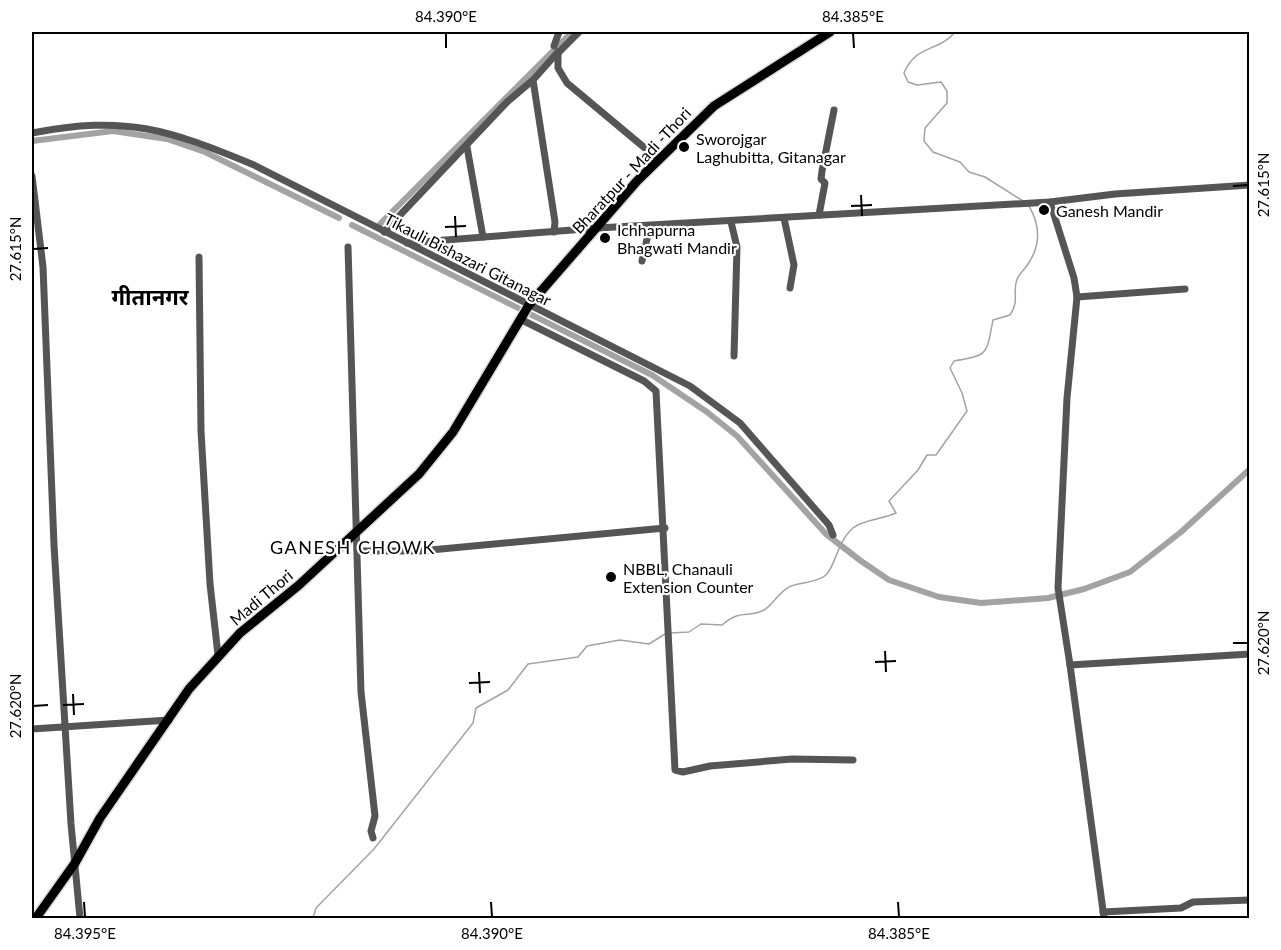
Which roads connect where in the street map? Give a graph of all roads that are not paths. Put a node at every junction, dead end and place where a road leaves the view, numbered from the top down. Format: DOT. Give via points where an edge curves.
graph roads {
  1 [pos="559,32"];
  2 [pos="579,32"];
  3 [pos="830,32"];
  4 [pos="554,46"];
  5 [pos="554,56"];
  6 [pos="533,80"];
  7 [pos="834,110"];
  8 [pos="32,133"];
  9 [pos="467,147"];
  10 [pos="658,159"];
  11 [pos="32,176"];
  12 [pos="1250,185"];
  13 [pos="1050,202"];
  14 [pos="819,215"];
  15 [pos="784,218"];
  16 [pos="731,222"];
  17 [pos="650,226"];
  18 [pos="598,228"];
  19 [pos="384,232"];
  20 [pos="554,232"];
  21 [pos="483,237"];
  22 [pos="404,243"];
  23 [pos="348,247"];
  24 [pos="199,257"];
  25 [pos="642,261"];
  26 [pos="790,288"];
  27 [pos="1185,289"];
  28 [pos="1077,297"];
  29 [pos="525,312"];
  30 [pos="734,356"];
  31 [pos="665,528"];
  32 [pos="357,533"];
  33 [pos="833,535"];
  34 [pos="358,551"];
  35 [pos="1250,654"];
  36 [pos="218,655"];
  37 [pos="1070,665"];
  38 [pos="169,720"];
  39 [pos="64,726"];
  40 [pos="32,729"];
  41 [pos="853,760"];
  42 [pos="373,838"];
  43 [pos="75,863"];
  44 [pos="1250,900"];
  45 [pos="1103,915"];
  46 [pos="36,918"];
  47 [pos="80,918"];
  1 -- 4 [label="street"];
  2 -- 5 [label="street"];
  3 -- 10 [label="main road, Bharatpur - Madi -Thori" via="714,106"];
  5 -- 6 [label="street"];
  5 -- 10 [label="street" via="558,52 558,68 567,83"];
  6 -- 9 [label="street" via="507,102"];
  6 -- 20 [label="street"];
  7 -- 14 [label="street" via="822,171 825,183"];
  8 -- 19 [label="street, Tikauli Bishazari Gitanagar" via="75,125 129,125 160,130 254,165"];
  9 -- 19 [label="street"];
  9 -- 21 [label="street"];
  10 -- 18 [label="main road, Bharatpur - Madi -Thori"];
  11 -- 39 [label="street" via="43,267"];
  12 -- 13 [label="street"];
  13 -- 14 [label="street"];
  13 -- 28 [label="street"];
  14 -- 15 [label="street"];
  15 -- 16 [label="street"];
  15 -- 26 [label="street" via="794,265"];
  16 -- 17 [label="street"];
  16 -- 30 [label="street" via="737,247"];
  17 -- 18 [label="street"];
  17 -- 25 [label="street"];
  18 -- 20 [label="street"];
  18 -- 29 [label="main road, Bharatpur - Madi -Thori"];
  19 -- 22 [label="street, Tikauli Bishazari Gitanagar"];
  20 -- 21 [label="street"];
  21 -- 22 [label="street"];
  22 -- 29 [label="street, Tikauli Bishazari Gitanagar"];
  23 -- 32 [label="street"];
  24 -- 36 [label="street" via="201,432"];
  27 -- 28 [label="street"];
  28 -- 37 [label="street" via="1067,398 1058,596"];
  29 -- 31 [label="street" via="656,391"];
  29 -- 32 [label="main road, Madi Thori" via="453,432 419,474"];
  29 -- 33 [label="street, Tikauli Bishazari Gitanagar" via="690,386 719,405 788,477"];
  31 -- 34 [label="street" via="420,551"];
  31 -- 41 [label="street" via="675,770 792,759"];
  32 -- 34 [label="street"];
  32 -- 36 [label="main road, Madi Thori"];
  34 -- 42 [label="street" via="361,692 375,816"];
  35 -- 37 [label="street"];
  36 -- 38 [label="main road, Madi Thori"];
  37 -- 45 [label="street"];
  38 -- 39 [label="street"];
  38 -- 43 [label="main road, Madi Thori" via="100,818"];
  39 -- 40 [label="street"];
  39 -- 43 [label="street"];
  43 -- 46 [label="main road, Madi Thori"];
  43 -- 47 [label="street"];
  44 -- 45 [label="street" via="1193,902 1181,908"];
}
